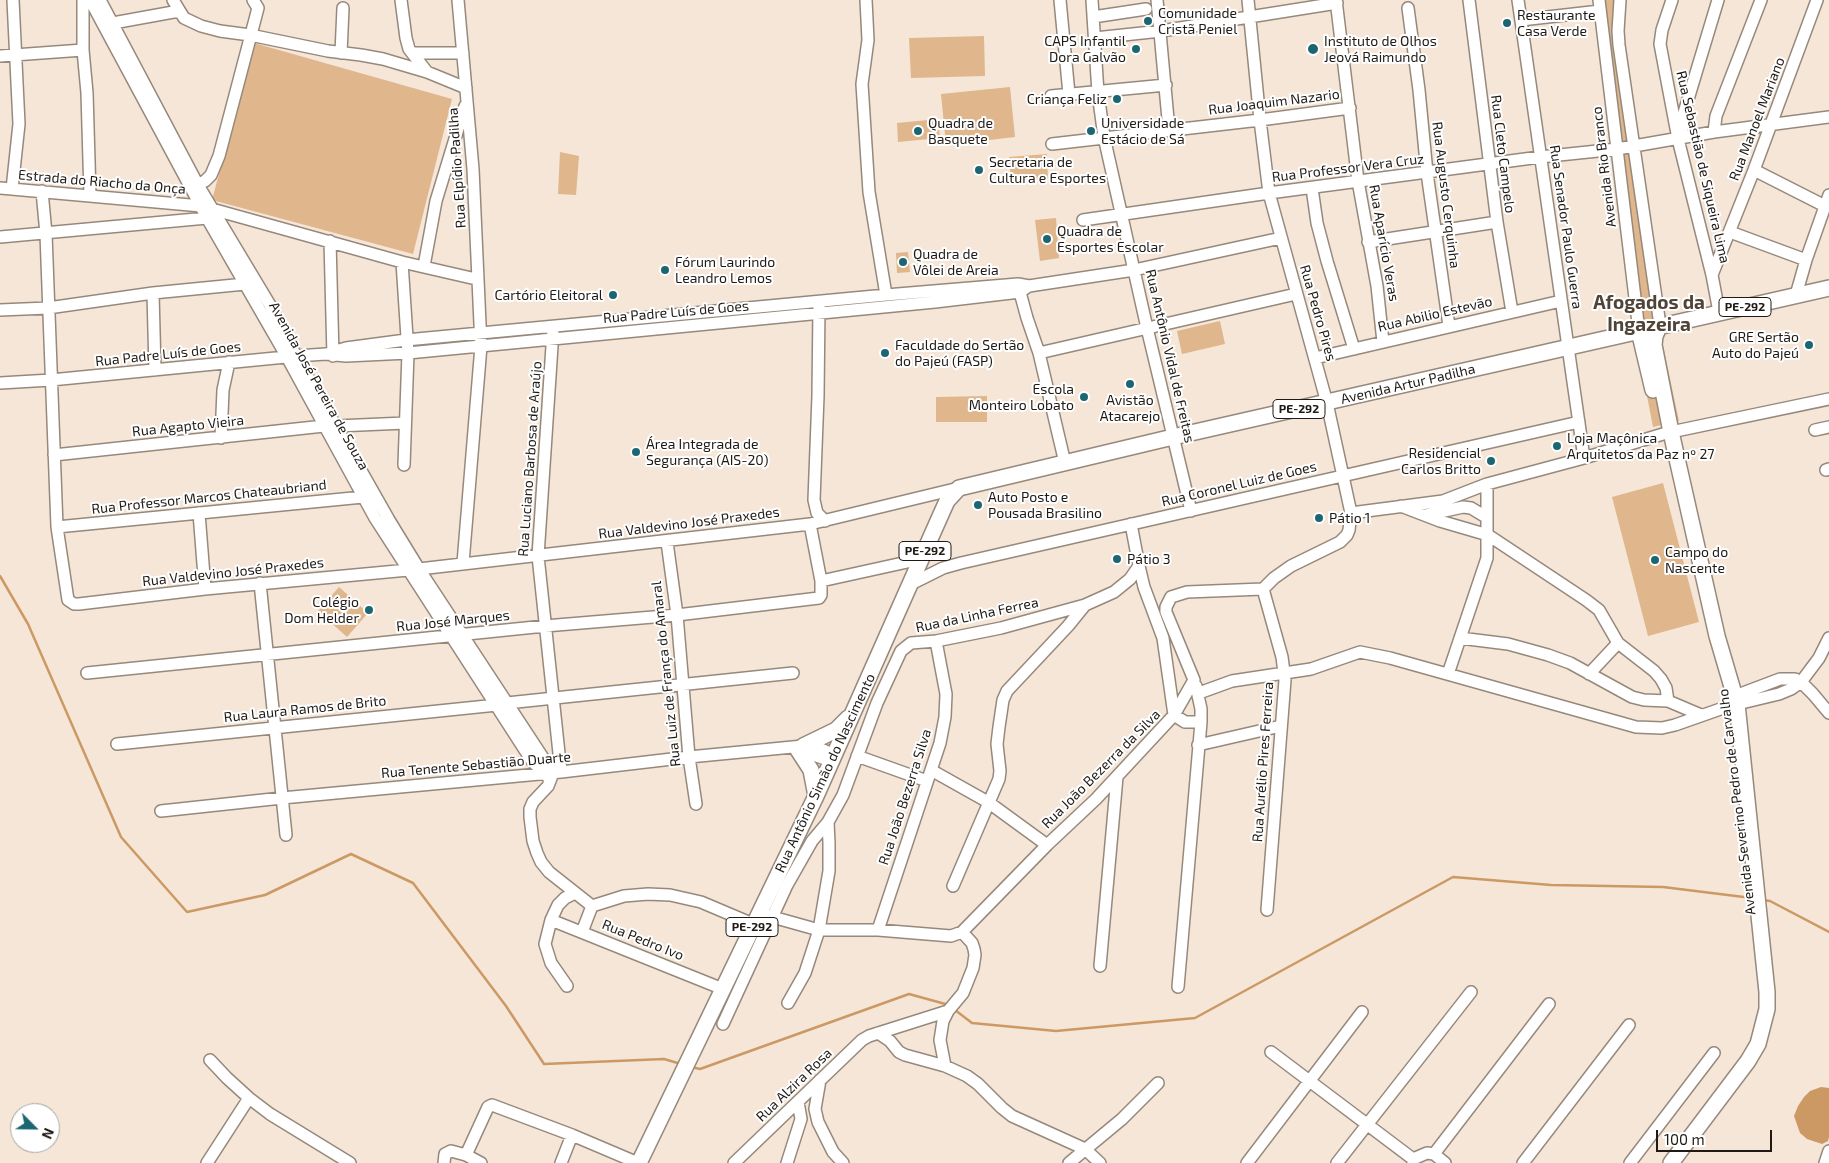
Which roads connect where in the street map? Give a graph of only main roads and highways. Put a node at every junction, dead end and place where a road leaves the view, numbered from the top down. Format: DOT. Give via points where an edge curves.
graph roads {
  1 [pos="1829,288"];
  2 [pos="1660,325"];
  3 [pos="1639,331"];
  4 [pos="1668,437"];
  5 [pos="959,488"];
  6 [pos="853,714"];
  7 [pos="816,796"];
  8 [pos="1753,903"];
  9 [pos="638,1163"];
  10 [pos="1660,1163"];
  11 [pos="1671,1163"];
  1 -- 2 [label="main road, Avenida Artur Padilha / PE-292"];
  2 -- 3 [label="main road, Avenida Artur Padilha / PE-292"];
  2 -- 4 [label="main road, Avenida Severino Pedro de Carvalho" via="1654,345"];
  3 -- 4 [label="main road, Avenida Severino Pedro de Carvalho"];
  3 -- 5 [label="main road, Avenida Artur Padilha / PE-292"];
  4 -- 8 [label="main road, Avenida Severino Pedro de Carvalho" via="1708,637 1733,702"];
  5 -- 6 [label="main road, Rua Antônio Simão do Nascimento / PE-292" via="948,501 921,558"];
  6 -- 7 [label="main road, Rua Antônio Simão do Nascimento / PE-292"];
  6 -- 7 [label="main road" via="836,730 798,748 811,770"];
  7 -- 9 [label="main road, Rua Antônio Simão do Nascimento / PE-292" via="761,918 722,988"];
  8 -- 10 [label="main road, Avenida Severino Pedro de Carvalho" via="1759,994 1756,1023 1742,1054"];
  8 -- 11 [label="main road, Avenida Severino Pedro de Carvalho" via="1767,992 1767,1009 1758,1044"];
}
